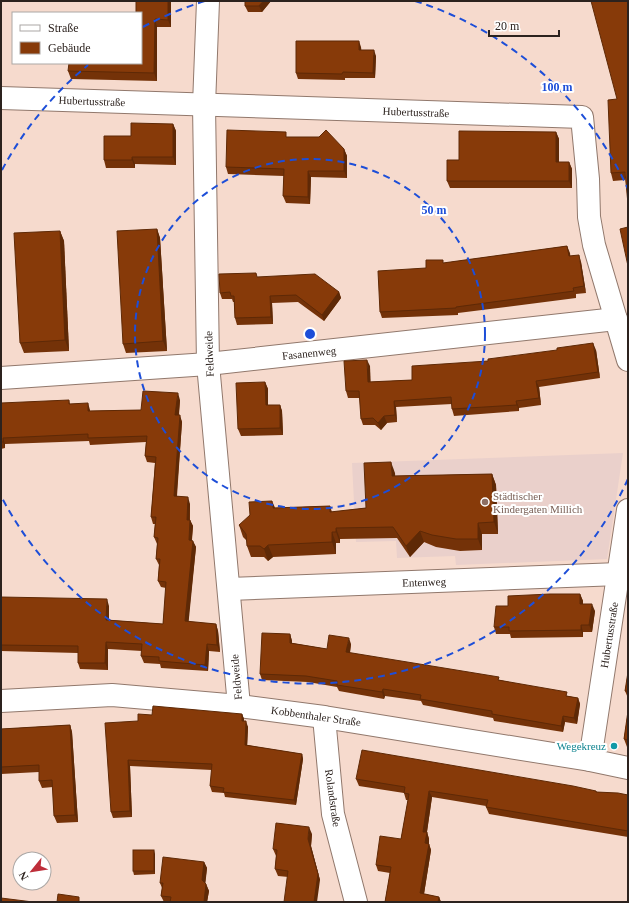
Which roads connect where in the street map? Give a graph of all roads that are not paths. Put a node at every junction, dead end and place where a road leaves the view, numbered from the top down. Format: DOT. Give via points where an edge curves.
graph roads {
  1 [pos="208,1"];
  2 [pos="1,98"];
  3 [pos="204,105"];
  4 [pos="616,319"];
  5 [pos="628,360"];
  6 [pos="208,364"];
  7 [pos="1,378"];
  8 [pos="628,510"];
  9 [pos="619,574"];
  10 [pos="229,589"];
  11 [pos="1,701"];
  12 [pos="239,706"];
  13 [pos="324,717"];
  14 [pos="590,760"];
  15 [pos="628,768"];
  16 [pos="356,902"];
  1 -- 3 [label="street, Feldweide"];
  2 -- 3 [label="street, Hubertusstraße"];
  3 -- 4 [label="street, Hubertusstraße" via="582,117 589,217 594,245"];
  3 -- 6 [label="street, Feldweide"];
  4 -- 5 [label="street, Hubertusstraße"];
  4 -- 6 [label="street, Fasanenweg"];
  6 -- 7 [label="street, Fasanenweg"];
  6 -- 10 [label="street, Feldweide"];
  8 -- 9 [label="street, Hubertusstraße"];
  9 -- 10 [label="street, Entenweg"];
  9 -- 14 [label="street, Hubertusstraße"];
  10 -- 12 [label="street, Feldweide"];
  11 -- 12 [label="street, Kobbenthaler Straße" via="112,694"];
  12 -- 13 [label="street, Kobbenthaler Straße"];
  13 -- 14 [label="street, Kobbenthaler Straße"];
  13 -- 16 [label="street, Rolandstraße" via="333,814"];
  14 -- 15 [label="street, Kobbenthaler Straße"];
}
